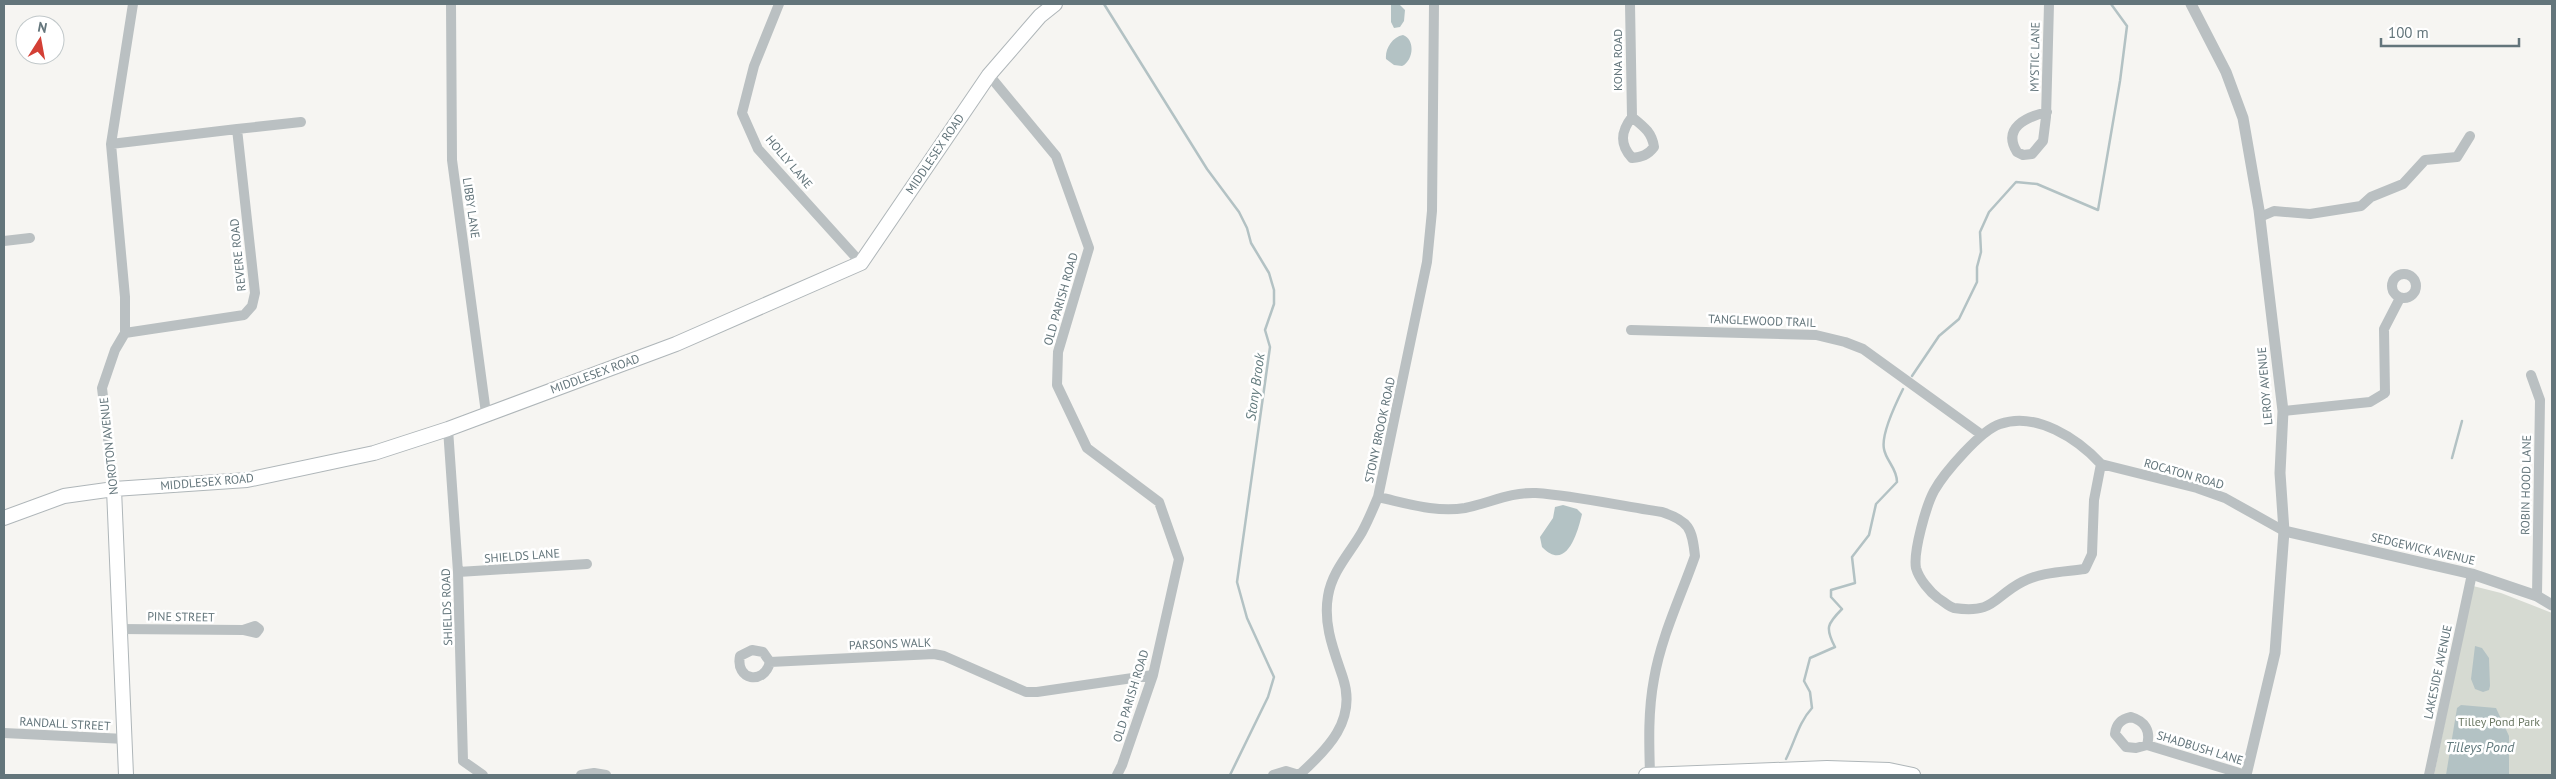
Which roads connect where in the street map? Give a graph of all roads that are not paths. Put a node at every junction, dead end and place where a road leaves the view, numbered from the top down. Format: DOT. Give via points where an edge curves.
graph roads {
  1 [pos="133,4"];
  2 [pos="451,4"];
  3 [pos="779,4"];
  4 [pos="1056,4"];
  5 [pos="1434,4"];
  6 [pos="1630,4"];
  7 [pos="2049,4"];
  8 [pos="2191,4"];
  9 [pos="989,75"];
  10 [pos="2046,112"];
  11 [pos="1632,117"];
  12 [pos="301,122"];
  13 [pos="237,129"];
  14 [pos="2470,136"];
  15 [pos="111,144"];
  16 [pos="2260,217"];
  17 [pos="30,238"];
  18 [pos="4,241"];
  19 [pos="861,263"];
  20 [pos="2400,298"];
  21 [pos="1630,330"];
  22 [pos="125,333"];
  23 [pos="2531,375"];
  24 [pos="2283,411"];
  25 [pos="486,413"];
  26 [pos="448,429"];
  27 [pos="1982,434"];
  28 [pos="2100,464"];
  29 [pos="114,489"];
  30 [pos="1378,497"];
  31 [pos="4,518"];
  32 [pos="2284,531"];
  33 [pos="587,564"];
  34 [pos="458,572"];
  35 [pos="2472,574"];
  36 [pos="2537,596"];
  37 [pos="2552,605"];
  38 [pos="120,628"];
  39 [pos="243,630"];
  40 [pos="770,662"];
  41 [pos="1153,675"];
  42 [pos="4,733"];
  43 [pos="125,739"];
  44 [pos="2147,745"];
  45 [pos="1888,773"];
  46 [pos="126,775"];
  47 [pos="483,775"];
  48 [pos="581,775"];
  49 [pos="606,775"];
  50 [pos="1117,775"];
  51 [pos="1274,775"];
  52 [pos="1299,775"];
  53 [pos="1648,775"];
  54 [pos="1913,775"];
  55 [pos="2246,775"];
  56 [pos="2429,775"];
  1 -- 15 [label="street, NOROTON AVENUE"];
  2 -- 25 [label="street, LIBBY LANE" via="452,160"];
  3 -- 19 [label="street, HOLLY LANE" via="754,66 742,113 758,149"];
  4 -- 9 [label="main road, MIDDLESEX ROAD" via="1040,16"];
  5 -- 30 [label="street, STONY BROOK ROAD" via="1432,211 1427,262"];
  6 -- 11 [label="street, KONA ROAD"];
  7 -- 10 [label="street, MYSTIC LANE"];
  8 -- 16 [label="street, LEROY AVENUE" via="2226,72 2243,118"];
  9 -- 19 [label="main road, MIDDLESEX ROAD"];
  9 -- 41 [label="street, OLD PARISH ROAD" via="1056,156 1090,248 1058,352 1057,385 1087,448 1159,502 1179,559"];
  12 -- 13 [label="street"];
  13 -- 15 [label="street"];
  13 -- 22 [label="street, REVERE ROAD" via="255,293 252,306 244,315"];
  14 -- 16 [label="street" via="2457,157 2425,160 2403,184 2371,197 2361,206 2310,214 2274,210"];
  15 -- 22 [label="street, NOROTON AVENUE" via="125,297"];
  16 -- 24 [label="street, LEROY AVENUE"];
  17 -- 18 [label="street"];
  19 -- 25 [label="main road, MIDDLESEX ROAD" via="676,344"];
  20 -- 24 [label="street" via="2384,329 2385,393 2370,402"];
  21 -- 27 [label="street, TANGLEWOOD TRAIL" via="1816,335 1845,342 1863,349"];
  22 -- 29 [label="street, NOROTON AVENUE" via="102,388"];
  23 -- 36 [label="street, ROBIN HOOD LANE" via="2540,400"];
  24 -- 32 [label="street, LEROY AVENUE" via="2280,473"];
  25 -- 26 [label="main road, MIDDLESEX ROAD"];
  26 -- 29 [label="main road, MIDDLESEX ROAD" via="374,453 247,480"];
  26 -- 34 [label="street, SHIELDS ROAD"];
  27 -- 28 [label="street, ROCATON ROAD" via="2000,424 2030,421 2068,437"];
  27 -- 28 [label="street, ROCATON ROAD" via="1934,490 1919,537 1916,568 1929,591 1952,608 1988,608 2021,582 2047,573 2085,569 2092,554 2094,500"];
  28 -- 32 [label="street, ROCATON ROAD" via="2225,498"];
  29 -- 31 [label="main road, MIDDLESEX ROAD" via="64,496"];
  29 -- 38 [label="main road, NOROTON AVENUE"];
  30 -- 52 [label="street" via="1362,531 1333,578 1328,595 1328,629 1344,679 1345,718 1334,741"];
  30 -- 53 [label="street, STONY BROOK ROAD" via="1424,508 1445,509 1465,508 1510,494 1536,493 1662,512 1681,518 1689,528 1695,556 1654,678 1649,718"];
  32 -- 35 [label="street, SEDGEWICK AVENUE"];
  32 -- 55 [label="street, LEROY AVENUE" via="2275,653"];
  33 -- 34 [label="street, SHIELDS LANE"];
  34 -- 47 [label="street, SHIELDS ROAD" via="463,761"];
  35 -- 36 [label="street, SEDGEWICK AVENUE"];
  35 -- 56 [label="street, LAKESIDE AVENUE"];
  36 -- 37 [label="street, SEDGEWICK AVENUE"];
  38 -- 39 [label="street, PINE STREET"];
  38 -- 43 [label="main road, NOROTON AVENUE"];
  40 -- 41 [label="street, PARSONS WALK" via="934,654 1026,692"];
  41 -- 50 [label="street, OLD PARISH ROAD"];
  42 -- 43 [label="street, RANDALL STREET"];
  43 -- 46 [label="main road, NOROTON AVENUE"];
  44 -- 55 [label="street, SHADBUSH LANE"];
  45 -- 53 [label="main road" via="1827,768"];
  45 -- 54 [label="main road"];
  48 -- 49 [label="street"];
  51 -- 52 [label="street" via="1286,771"];
}
